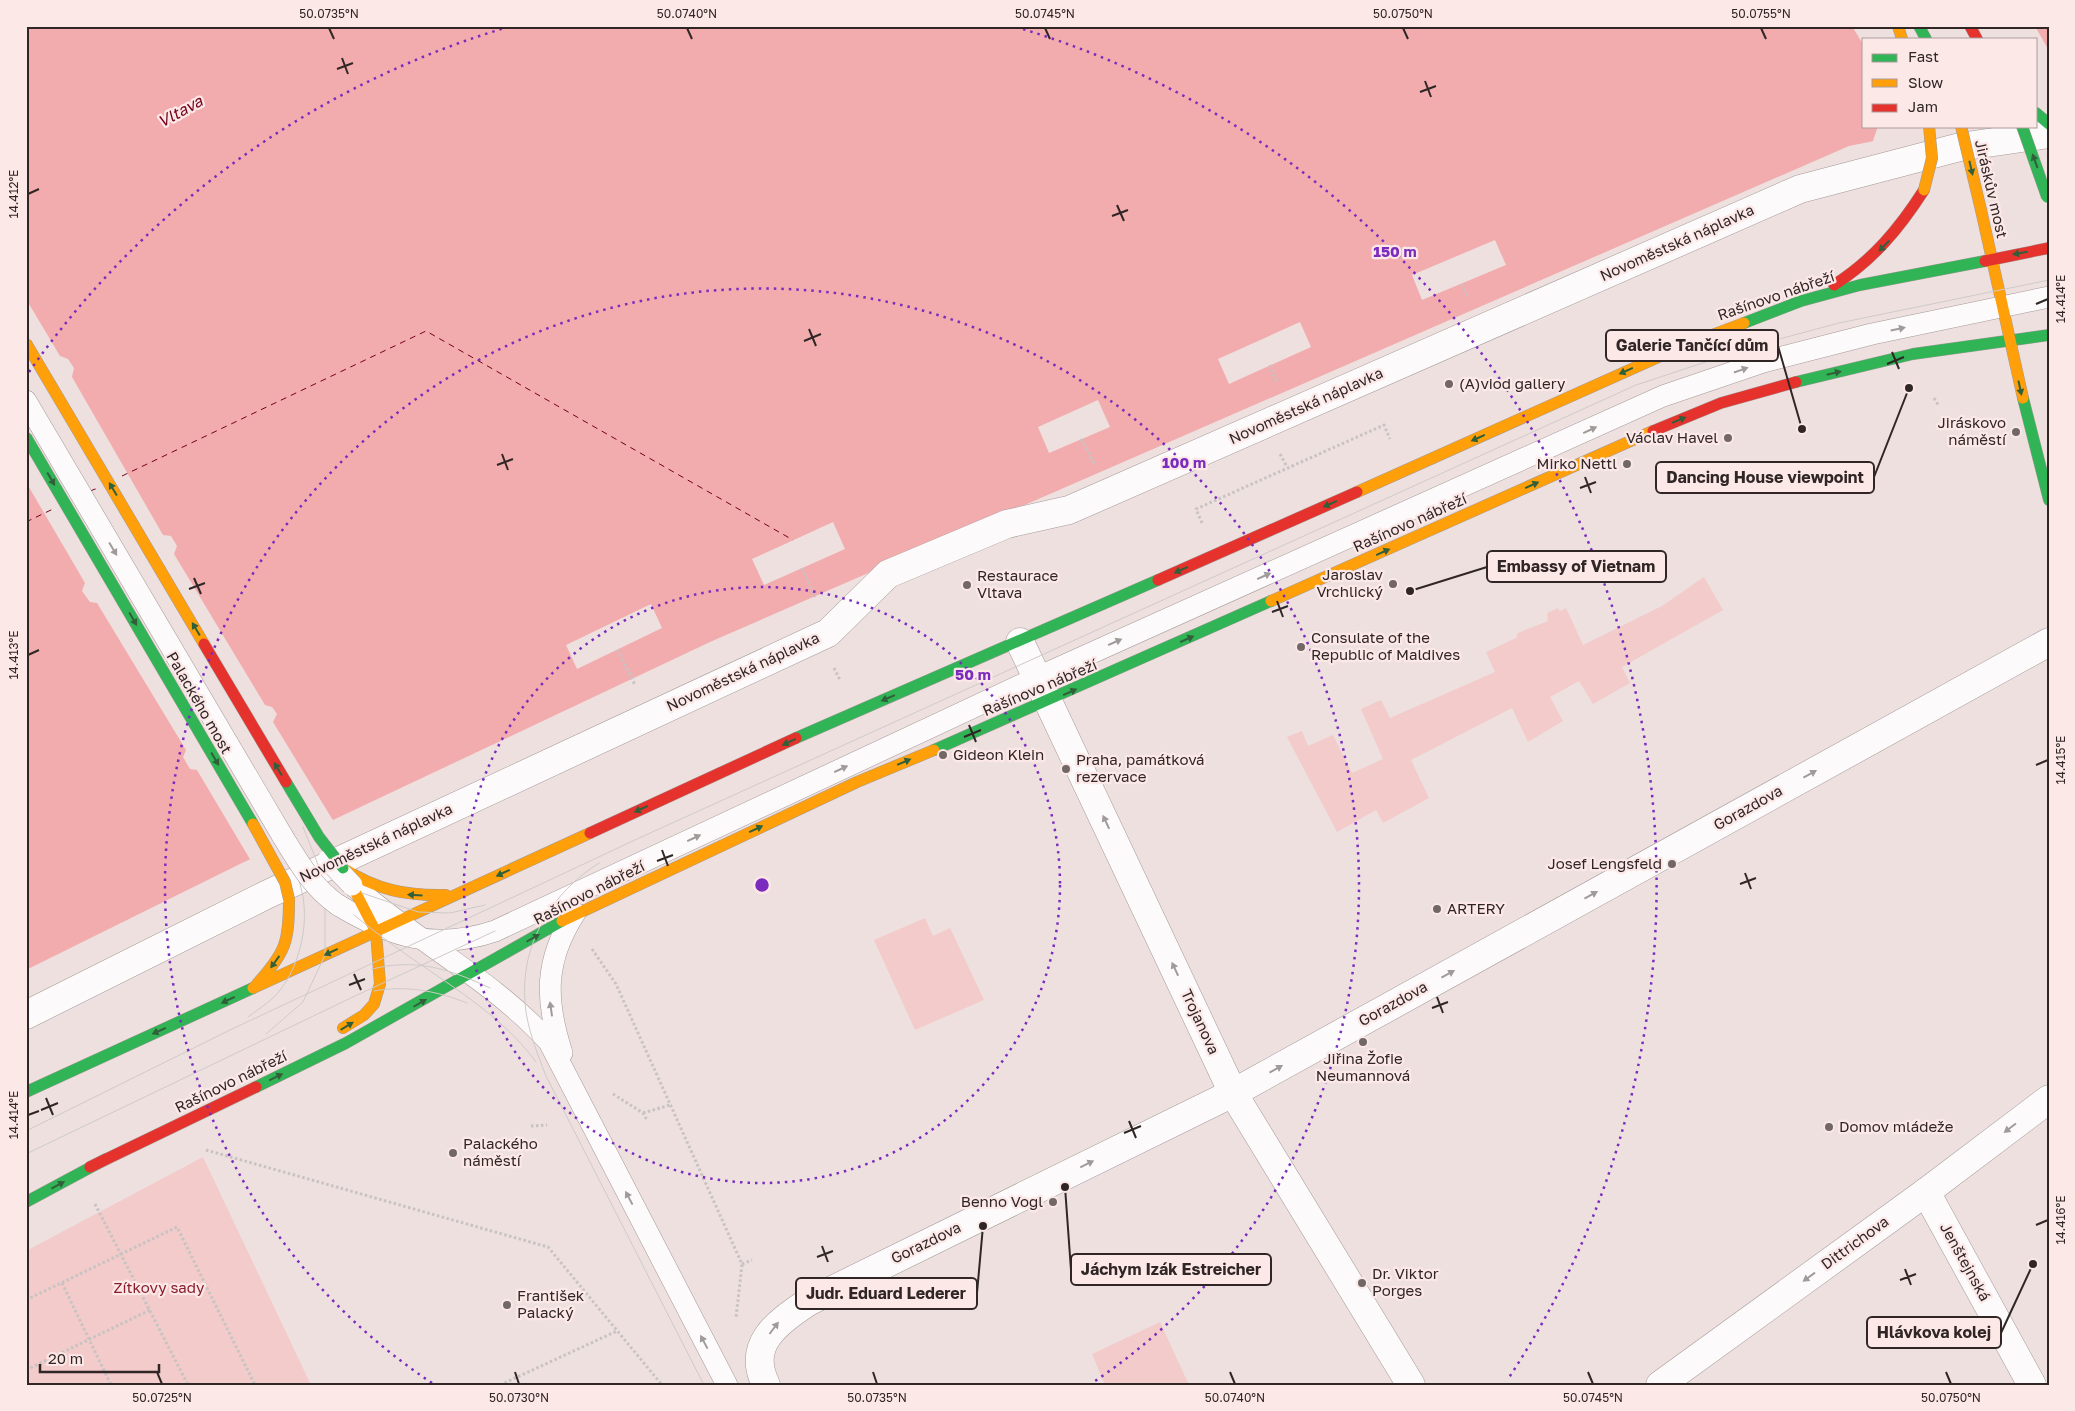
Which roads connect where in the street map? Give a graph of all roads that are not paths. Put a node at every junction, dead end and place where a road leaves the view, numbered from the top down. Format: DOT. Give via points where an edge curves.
graph roads {
  1 [pos="1898,26"];
  2 [pos="1919,26"];
  3 [pos="1970,26"];
  4 [pos="1902,38"];
  5 [pos="1925,38"];
  6 [pos="1976,38"];
  7 [pos="2038,116"];
  8 [pos="2049,124"];
  9 [pos="1929,128"];
  10 [pos="1961,128"];
  11 [pos="2023,128"];
  12 [pos="2049,134"];
  13 [pos="2048,201"];
  14 [pos="2049,248"];
  15 [pos="1992,259"];
  16 [pos="2049,297"];
  17 [pos="1801,301"];
  18 [pos="2003,307"];
  19 [pos="2049,335"];
  20 [pos="2010,340"];
  21 [pos="26,342"];
  22 [pos="26,364"];
  23 [pos="26,401"];
  24 [pos="26,437"];
  25 [pos="1546,450"];
  26 [pos="1602,454"];
  27 [pos="2049,500"];
  28 [pos="1020,642"];
  29 [pos="2049,642"];
  30 [pos="1042,689"];
  31 [pos="650,859"];
  32 [pos="358,883"];
  33 [pos="455,895"];
  34 [pos="574,914"];
  35 [pos="383,926"];
  36 [pos="424,940"];
  37 [pos="470,974"];
  38 [pos="252,988"];
  39 [pos="28,1011"];
  40 [pos="332,1035"];
  41 [pos="297,1054"];
  42 [pos="574,1090"];
  43 [pos="26,1092"];
  44 [pos="1233,1093"];
  45 [pos="2049,1099"];
  46 [pos="90,1168"];
  47 [pos="1926,1192"];
  48 [pos="26,1202"];
  49 [pos="763,1379"];
  50 [pos="727,1385"];
  51 [pos="1410,1385"];
  52 [pos="1660,1385"];
  53 [pos="2032,1385"];
  1 -- 4 [label="main road"];
  2 -- 5 [label="main road"];
  3 -- 6 [label="main road"];
  7 -- 8 [label="main road"];
  9 -- 17 [label="main road, one-way, bridge" via="1932,168 1924,190 1892,238 1870,261 1831,287"];
  10 -- 15 [label="main road, Jiráskův most, one-way, bridge"];
  13 -- 11 [label="main road, one-way, bridge"];
  12 -- 39 [label="street, Novoměstská náplavka" via="1960,147 1800,189 1069,510 1006,524 888,574 828,633 308,875"];
  14 -- 15 [label="main road, Rašínovo nábřeží, one-way"];
  15 -- 17 [label="main road, Rašínovo nábřeží" via="1860,285"];
  15 -- 18 [label="main road"];
  16 -- 18 [label="lane"];
  17 -- 28 [label="main road, Rašínovo nábřeží, one-way" via="1684,346"];
  18 -- 20 [label="main road"];
  25 -- 18 [label="lane, one-way" via="1663,396 1763,362 1872,334"];
  19 -- 20 [label="main road, Rašínovo nábřeží"];
  26 -- 20 [label="main road, Rašínovo nábřeží, one-way" via="1703,410 1769,388 1928,351"];
  20 -- 27 [label="main road, one-way"];
  32 -- 21 [label="main road, one-way, bridge" via="319,837"];
  22 -- 32 [label="lane, bridge" via="303,827 337,872"];
  23 -- 35 [label="lane, one-way, bridge" via="292,852 326,896"];
  24 -- 38 [label="main road, Palackého most, one-way, bridge" via="285,882 289,899 288,930 278,960"];
  25 -- 26 [label="lane"];
  30 -- 25 [label="lane, one-way"];
  30 -- 26 [label="main road, Rašínovo nábřeží, one-way"];
  28 -- 30 [label="street, Trojanova"];
  28 -- 33 [label="main road, Rašínovo nábřeží, one-way" via="833,721"];
  44 -- 29 [label="street, Gorazdova, one-way"];
  31 -- 30 [label="lane, one-way"];
  34 -- 30 [label="main road, Rašínovo nábřeží, one-way" via="857,782"];
  44 -- 30 [label="street, Trojanova, one-way"];
  31 -- 34 [label="lane" via="603,886"];
  31 -- 36 [label="lane" via="496,931 465,940"];
  33 -- 32 [label="main road, one-way" via="414,896"];
  32 -- 35 [label="lane"];
  33 -- 35 [label="main road, Rašínovo nábřeží"];
  37 -- 34 [label="main road, Rašínovo nábřeží, one-way"];
  42 -- 34 [label="lane, one-way" via="554,1024 549,994 550,973 558,945"];
  35 -- 36 [label="lane"];
  35 -- 38 [label="main road, Rašínovo nábřeží, one-way"];
  40 -- 35 [label="main road, one-way" via="364,1015 377,998"];
  36 -- 37 [label="lane"];
  37 -- 42 [label="lane" via="528,1019 544,1036"];
  46 -- 37 [label="main road, Rašínovo nábřeží, one-way" via="346,1043"];
  38 -- 43 [label="main road, Rašínovo nábřeží, one-way"];
  41 -- 46 [label="main road, Rašínovo nábřeží"];
  50 -- 42 [label="lane, one-way"];
  49 -- 44 [label="street, Gorazdova, one-way" via="760,1347 778,1322 808,1302"];
  44 -- 51 [label="street, Trojanova"];
  45 -- 47 [label="street, Dittrichova, one-way"];
  48 -- 46 [label="main road, Rašínovo nábřeží, one-way"];
  47 -- 52 [label="street, Dittrichova, one-way"];
  47 -- 53 [label="street, Jenštejnská"];
}
